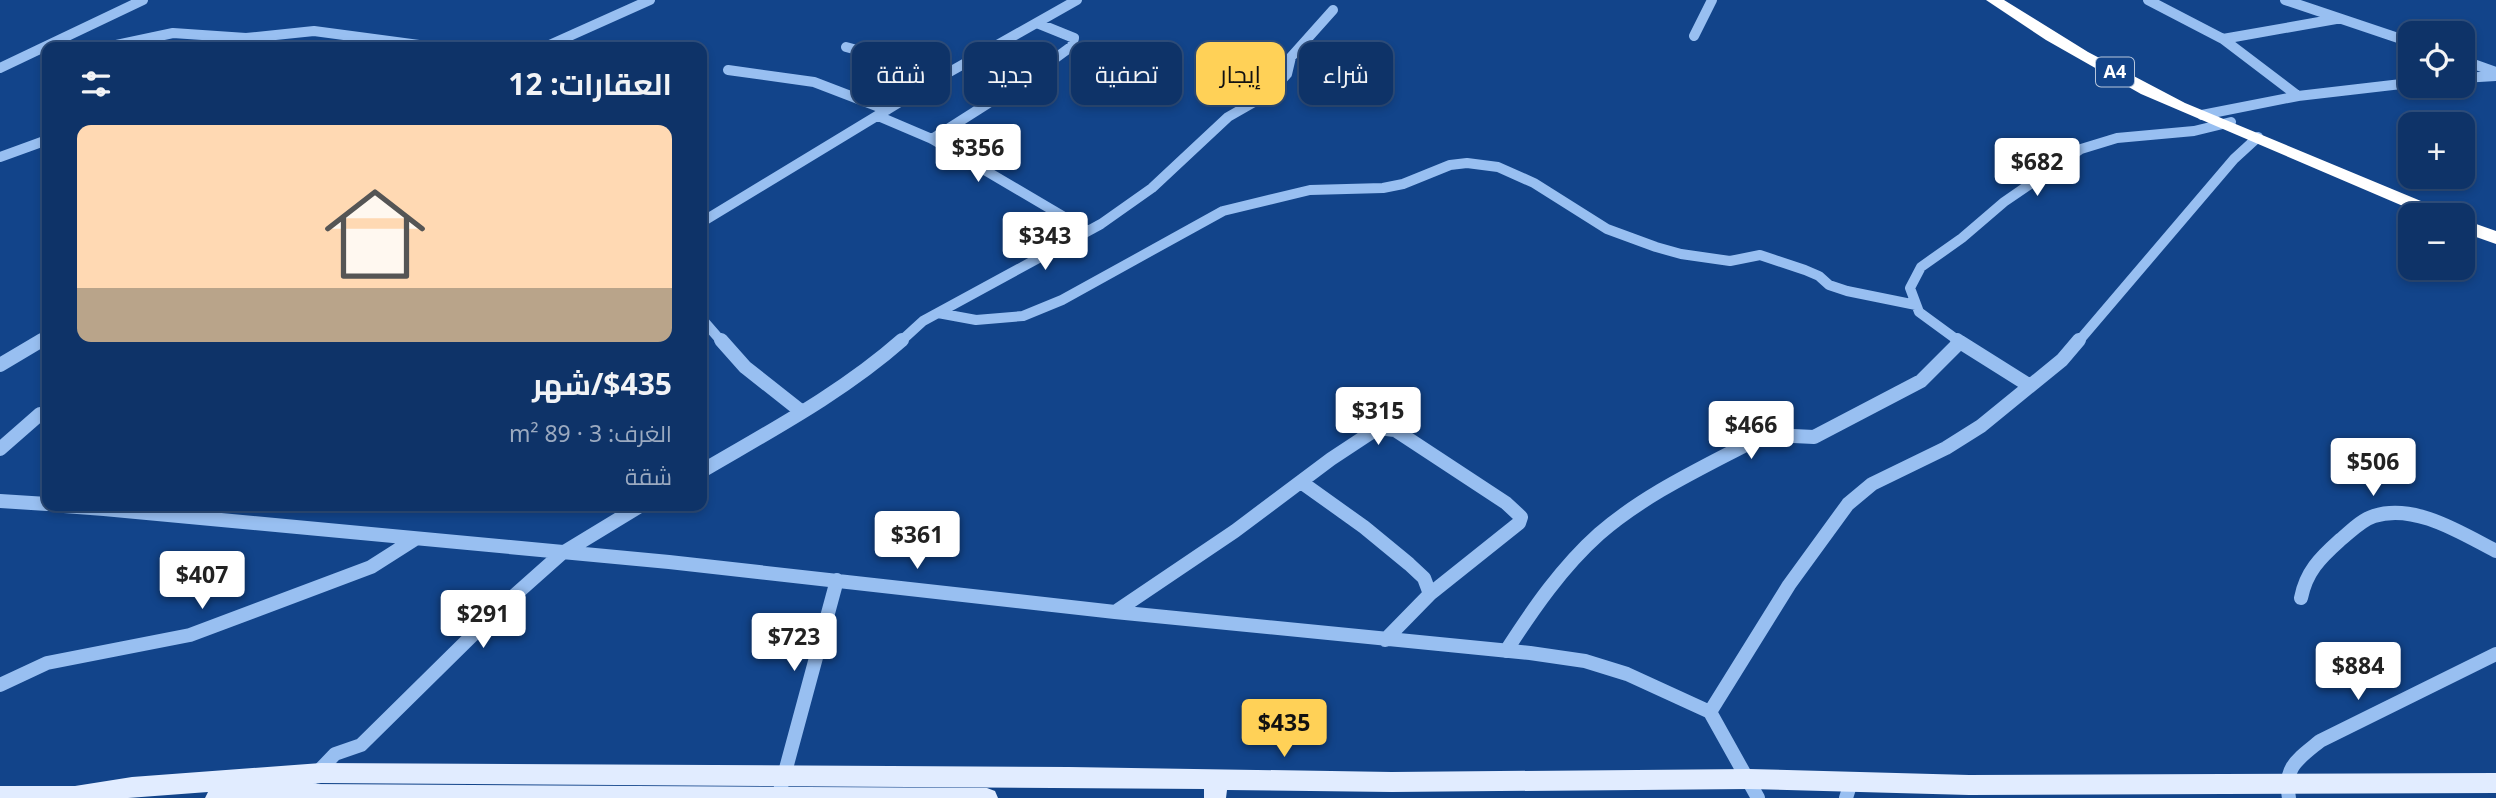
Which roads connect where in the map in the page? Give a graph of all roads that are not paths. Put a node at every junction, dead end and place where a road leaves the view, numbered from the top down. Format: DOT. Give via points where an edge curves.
graph roads {
  1 [pos="143,0"];
  2 [pos="650,0"];
  3 [pos="1077,0"];
  4 [pos="1712,0"];
  5 [pos="1994,0"];
  6 [pos="2006,0"];
  7 [pos="2148,0"];
  8 [pos="2285,0"];
  9 [pos="1334,10"];
  10 [pos="2337,19"];
  11 [pos="1037,23"];
  12 [pos="1694,36"];
  13 [pos="246,38"];
  14 [pos="2398,38"];
  15 [pos="2223,39"];
  16 [pos="58,42"];
  17 [pos="131,42"];
  18 [pos="240,42"];
  19 [pos="396,42"];
  20 [pos="555,42"];
  21 [pos="846,47"];
  22 [pos="852,49"];
  23 [pos="42,50"];
  24 [pos="29,56"];
  25 [pos="42,58"];
  26 [pos="2475,65"];
  27 [pos="0,68"];
  28 [pos="728,70"];
  29 [pos="950,72"];
  30 [pos="2496,74"];
  31 [pos="2475,76"];
  32 [pos="2398,84"];
  33 [pos="2298,96"];
  34 [pos="896,105"];
  35 [pos="883,113"];
  36 [pos="2207,113"];
  37 [pos="2239,129"];
  38 [pos="932,139"];
  39 [pos="42,142"];
  40 [pos="0,157"];
  41 [pos="2411,203"];
  42 [pos="707,219"];
  43 [pos="2475,230"];
  44 [pos="1088,231"];
  45 [pos="2496,238"];
  46 [pos="1916,305"];
  47 [pos="938,313"];
  48 [pos="707,325"];
  49 [pos="42,340"];
  50 [pos="1960,342"];
  51 [pos="0,365"];
  52 [pos="2030,386"];
  53 [pos="802,412"];
  54 [pos="40,414"];
  55 [pos="0,449"];
  56 [pos="707,468"];
  57 [pos="1301,482"];
  58 [pos="0,501"];
  59 [pos="42,504"];
  60 [pos="146,511"];
  61 [pos="632,511"];
  62 [pos="415,539"];
  63 [pos="2496,551"];
  64 [pos="561,554"];
  65 [pos="837,580"];
  66 [pos="1430,594"];
  67 [pos="2301,598"];
  68 [pos="1115,612"];
  69 [pos="1385,640"];
  70 [pos="1506,651"];
  71 [pos="2496,654"];
  72 [pos="0,685"];
  73 [pos="1710,712"];
  74 [pos="313,774"];
  75 [pos="2496,783"];
  76 [pos="1754,788"];
  77 [pos="781,789"];
  78 [pos="1215,789"];
  79 [pos="1575,789"];
  80 [pos="1391,790"];
  81 [pos="1849,790"];
  82 [pos="2287,790"];
  83 [pos="2065,791"];
  84 [pos="0,796"];
  85 [pos="77,796"];
  86 [pos="295,796"];
  87 [pos="114,798"];
  88 [pos="216,798"];
  89 [pos="987,798"];
  1 -- 16 [label="street"];
  2 -- 20 [label="street"];
  3 -- 11 [label="street"];
  4 -- 12 [label="street"];
  5 -- 36 [label="highway, A4" via="2103,66"];
  6 -- 36 [label="highway, A4"];
  7 -- 15 [label="street"];
  8 -- 10 [label="street"];
  9 -- 44 [label="street" via="1291,57 1287,74 1270,93 1228,117 1171,173"];
  10 -- 14 [label="street"];
  10 -- 15 [label="street"];
  11 -- 29 [label="street"];
  11 -- 38 [label="street" via="1074,38 1072,46"];
  13 -- 17 [label="street" via="173,33"];
  13 -- 18 [label="street"];
  13 -- 19 [label="street" via="314,31"];
  15 -- 33 [label="street"];
  21 -- 22 [label="street"];
  23 -- 24 [label="street"];
  24 -- 25 [label="street"];
  24 -- 27 [label="street"];
  26 -- 30 [label="street"];
  28 -- 35 [label="street" via="814,82"];
  30 -- 31 [label="street"];
  32 -- 33 [label="street"];
  33 -- 36 [label="street"];
  34 -- 35 [label="street"];
  35 -- 38 [label="street"];
  35 -- 42 [label="street"];
  36 -- 37 [label="highway, A4"];
  37 -- 41 [label="highway, A4"];
  37 -- 46 [label="street" via="2094,142 2069,155 1921,267 1910,288"];
  37 -- 52 [label="street" via="2234,159 2062,360"];
  38 -- 44 [label="street"];
  39 -- 40 [label="street"];
  43 -- 45 [label="highway"];
  44 -- 47 [label="street"];
  46 -- 47 [label="street" via="1847,291 1760,255 1730,261 1656,247 1607,229 1534,183 1498,167 1467,163 1383,188 1310,190 1223,211 1062,300 1023,316 976,320"];
  46 -- 50 [label="street"];
  47 -- 53 [label="street"];
  48 -- 53 [label="street" via="745,367"];
  49 -- 51 [label="street"];
  50 -- 52 [label="street"];
  50 -- 70 [label="street" via="1921,381 1814,437 1772,435 1755,440 1656,494 1601,532 1572,560"];
  52 -- 73 [label="street" via="1982,426 1872,484 1848,504 1789,585"];
  53 -- 56 [label="street"];
  54 -- 55 [label="street"];
  57 -- 66 [label="street" via="1409,564 1424,579"];
  57 -- 66 [label="street" via="1368,433 1385,427 1515,510 1521,517 1519,523"];
  57 -- 68 [label="street"];
  58 -- 59 [label="street"];
  60 -- 62 [label="street"];
  61 -- 64 [label="street"];
  62 -- 64 [label="street"];
  62 -- 72 [label="street" via="371,567 190,635 59,659"];
  63 -- 67 [label="street" via="2446,526 2415,517 2396,513 2375,516 2325,553 2303,581"];
  64 -- 65 [label="street"];
  64 -- 74 [label="street" via="361,745 335,754"];
  65 -- 68 [label="street"];
  65 -- 77 [label="street"];
  66 -- 69 [label="street"];
  68 -- 69 [label="street"];
  69 -- 70 [label="street"];
  70 -- 73 [label="street" via="1585,661 1627,674"];
  71 -- 82 [label="street" via="2320,741 2295,762"];
  73 -- 76 [label="street"];
  74 -- 77 [label="main road"];
  74 -- 85 [label="main road" via="132,787"];
  74 -- 86 [label="street"];
  75 -- 82 [label="main road"];
  76 -- 79 [label="main road"];
  76 -- 81 [label="main road"];
  77 -- 78 [label="main road"];
  77 -- 86 [label="main road"];
  77 -- 89 [label="main road"];
  78 -- 80 [label="main road"];
  79 -- 80 [label="main road"];
  81 -- 83 [label="main road"];
  82 -- 83 [label="main road"];
  84 -- 85 [label="main road"];
  85 -- 87 [label="main road"];
  86 -- 88 [label="main road"];
}
